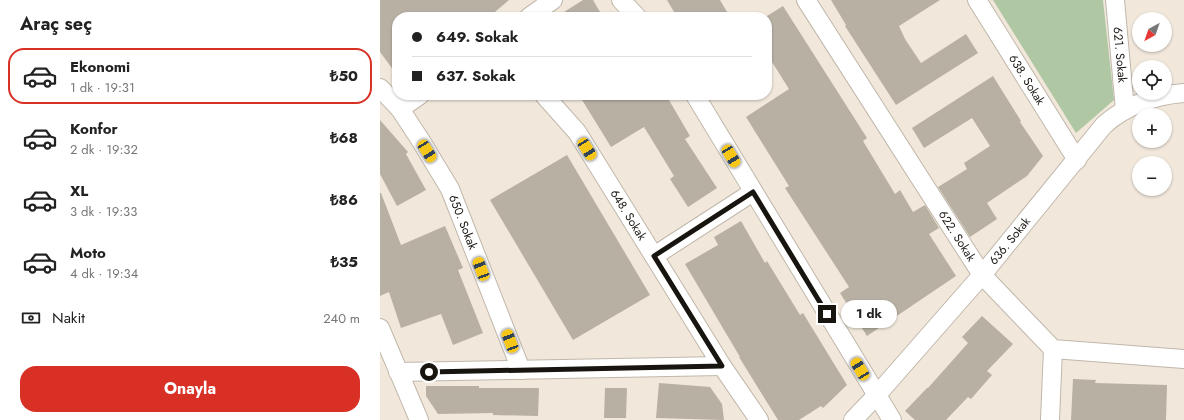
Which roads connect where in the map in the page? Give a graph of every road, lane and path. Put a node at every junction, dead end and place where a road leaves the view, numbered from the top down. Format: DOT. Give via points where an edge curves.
graph roads {
  1 [pos="553,0"];
  2 [pos="621,0"];
  3 [pos="806,0"];
  4 [pos="976,0"];
  5 [pos="1115,0"];
  6 [pos="536,12"];
  7 [pos="632,12"];
  8 [pos="380,88"];
  9 [pos="1184,94"];
  10 [pos="413,100"];
  11 [pos="548,100"];
  12 [pos="698,100"];
  13 [pos="400,109"];
  14 [pos="1125,110"];
  15 [pos="1077,160"];
  16 [pos="753,192"];
  17 [pos="654,256"];
  18 [pos="982,276"];
  19 [pos="380,328"];
  20 [pos="1053,349"];
  21 [pos="1184,359"];
  22 [pos="722,366"];
  23 [pos="521,370"];
  24 [pos="398,372"];
  25 [pos="876,396"];
  26 [pos="419,420"];
  27 [pos="759,420"];
  28 [pos="853,420"];
  29 [pos="892,420"];
  30 [pos="1050,420"];
  1 -- 6 [label="street"];
  2 -- 7 [label="street"];
  3 -- 18 [label="street, 622. Sokak"];
  4 -- 15 [label="street, 638. Sokak"];
  5 -- 14 [label="street, 621. Sokak"];
  8 -- 13 [label="street, 650. Sokak"];
  9 -- 14 [label="street, 636. Sokak" via="1152,99"];
  10 -- 13 [label="street"];
  11 -- 17 [label="street, 648. Sokak" via="577,132"];
  12 -- 16 [label="street"];
  13 -- 23 [label="street, 650. Sokak" via="450,189"];
  14 -- 15 [label="street, 636. Sokak" via="1104,125"];
  15 -- 18 [label="street, 636. Sokak"];
  16 -- 17 [label="street"];
  16 -- 25 [label="street"];
  17 -- 22 [label="street, 648. Sokak"];
  18 -- 20 [label="street, 622. Sokak"];
  18 -- 25 [label="street, 636. Sokak"];
  19 -- 24 [label="street"];
  20 -- 21 [label="street"];
  20 -- 30 [label="street"];
  22 -- 23 [label="street"];
  22 -- 27 [label="street, 648. Sokak"];
  23 -- 24 [label="street"];
  24 -- 26 [label="street"];
  25 -- 28 [label="street, 636. Sokak"];
  25 -- 29 [label="street"];
}
